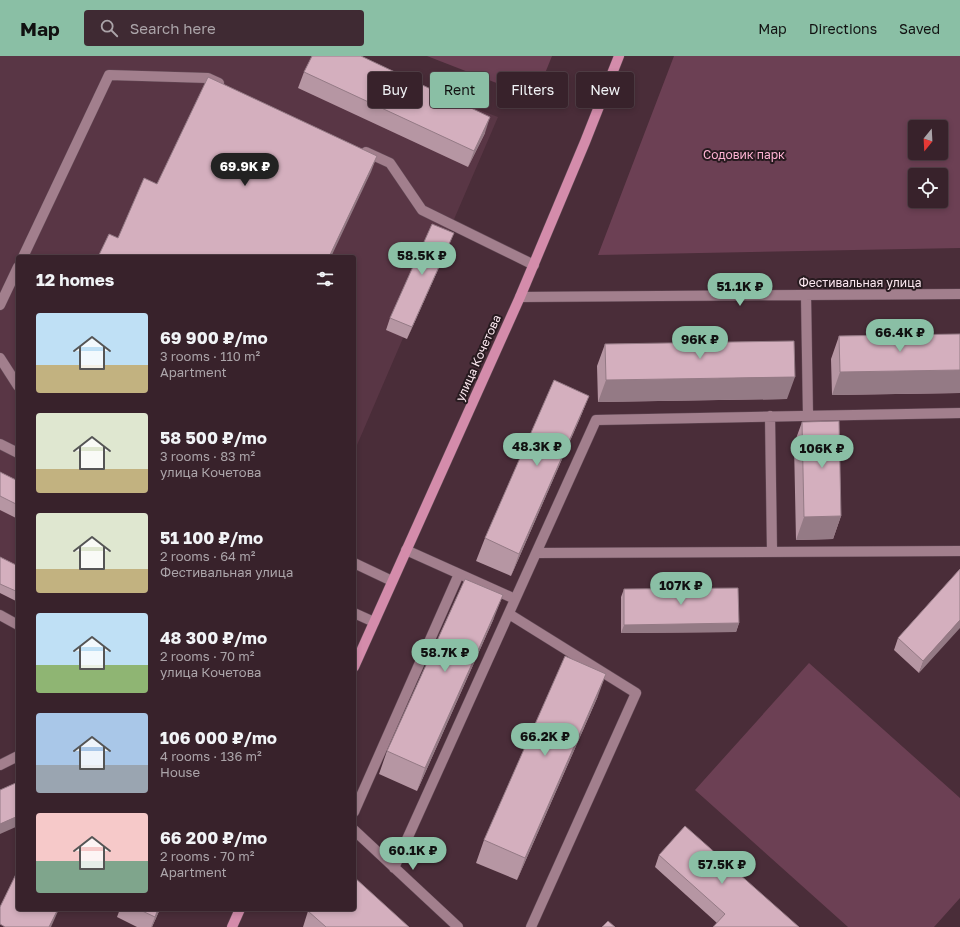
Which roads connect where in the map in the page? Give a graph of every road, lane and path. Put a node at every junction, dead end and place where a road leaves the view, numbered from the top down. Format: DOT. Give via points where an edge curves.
graph roads {
  1 [pos="619,56"];
  2 [pos="228,88"];
  3 [pos="355,147"];
  4 [pos="24,255"];
  5 [pos="534,265"];
  6 [pos="16,271"];
  7 [pos="960,294"];
  8 [pos="806,295"];
  9 [pos="520,297"];
  10 [pos="0,305"];
  11 [pos="0,358"];
  12 [pos="16,383"];
  13 [pos="960,413"];
  14 [pos="770,416"];
  15 [pos="808,416"];
  16 [pos="0,444"];
  17 [pos="16,452"];
  18 [pos="406,550"];
  19 [pos="772,551"];
  20 [pos="960,551"];
  21 [pos="536,553"];
  22 [pos="356,563"];
  23 [pos="459,574"];
  24 [pos="392,581"];
  25 [pos="515,599"];
  26 [pos="356,614"];
  27 [pos="509,614"];
  28 [pos="0,615"];
  29 [pos="374,622"];
  30 [pos="16,624"];
  31 [pos="356,662"];
  32 [pos="16,757"];
  33 [pos="0,765"];
  34 [pos="356,807"];
  35 [pos="356,832"];
  36 [pos="394,868"];
  37 [pos="239,911"];
  38 [pos="232,927"];
  39 [pos="458,927"];
  40 [pos="530,927"];
  1 -- 5 [label="main road, улица Кочетова"];
  2 -- 4 [label="street" via="208,78 109,75"];
  3 -- 5 [label="street" via="390,163 422,210"];
  5 -- 9 [label="main road, улица Кочетова"];
  6 -- 10 [label="street"];
  7 -- 8 [label="street, Фестивальная улица"];
  8 -- 9 [label="street, Фестивальная улица"];
  8 -- 15 [label="street"];
  9 -- 18 [label="main road, улица Кочетова"];
  11 -- 12 [label="street"];
  13 -- 15 [label="street"];
  14 -- 15 [label="street"];
  14 -- 19 [label="street"];
  14 -- 21 [label="street" via="596,420"];
  16 -- 17 [label="street"];
  18 -- 23 [label="street"];
  18 -- 24 [label="main road, улица Кочетова"];
  19 -- 20 [label="street"];
  19 -- 21 [label="street"];
  21 -- 25 [label="street"];
  22 -- 24 [label="street"];
  23 -- 25 [label="street"];
  23 -- 34 [label="street"];
  24 -- 29 [label="main road, улица Кочетова"];
  25 -- 27 [label="street"];
  26 -- 29 [label="street"];
  27 -- 36 [label="street"];
  27 -- 40 [label="street" via="636,693"];
  28 -- 30 [label="street"];
  29 -- 31 [label="main road, улица Кочетова"];
  32 -- 33 [label="street"];
  35 -- 36 [label="street"];
  36 -- 39 [label="street"];
  37 -- 38 [label="main road"];
}
